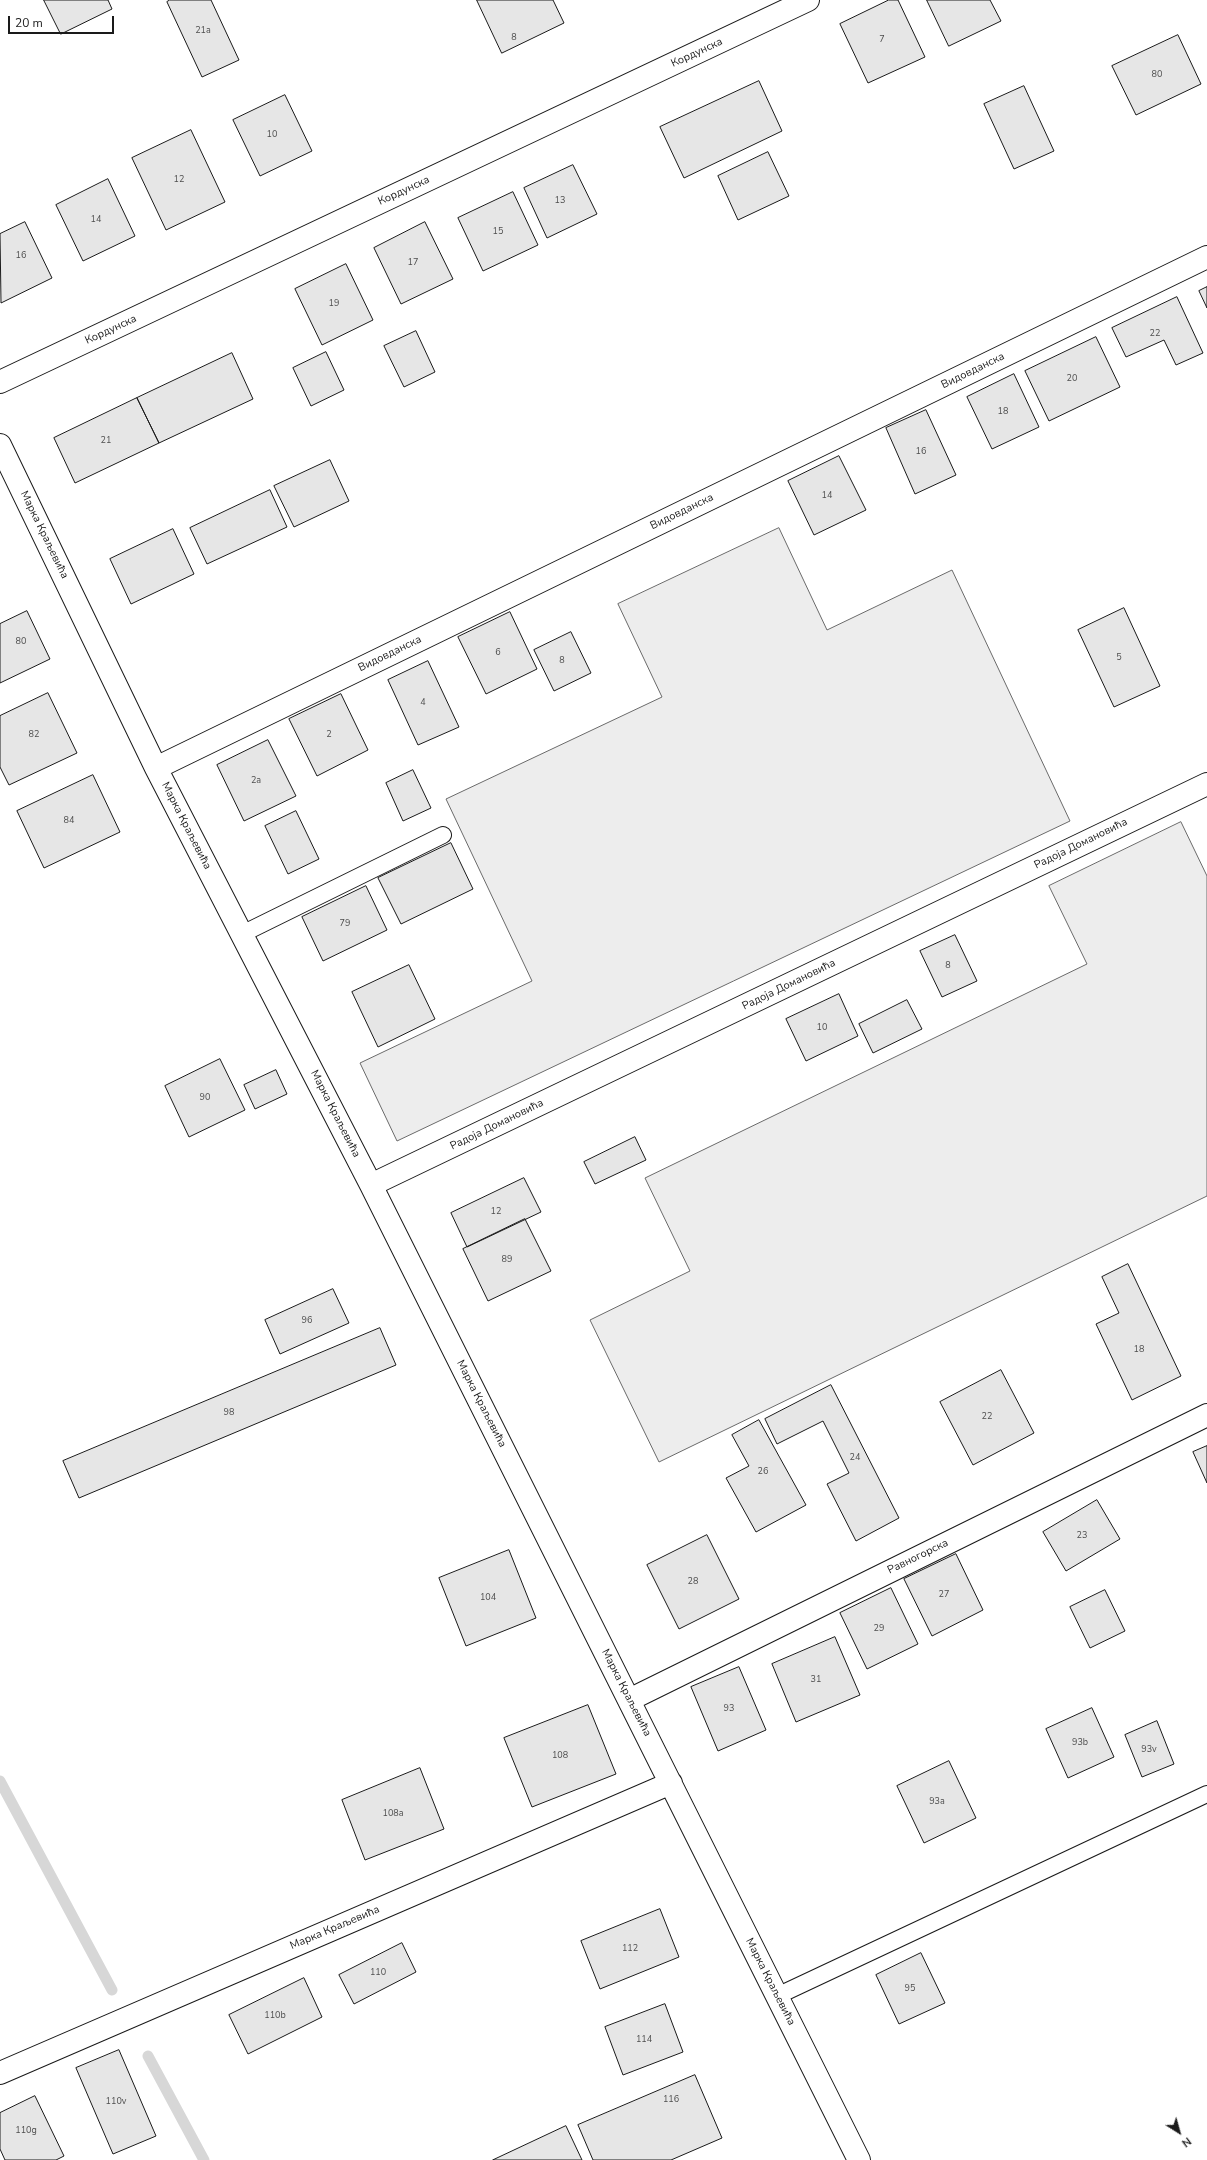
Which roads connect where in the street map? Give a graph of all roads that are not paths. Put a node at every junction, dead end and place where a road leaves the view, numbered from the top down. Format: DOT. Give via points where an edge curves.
graph roads {
  1 [pos="808,0"];
  2 [pos="1207,257"];
  3 [pos="0,382"];
  4 [pos="0,445"];
  5 [pos="156,768"];
  6 [pos="1207,784"];
  7 [pos="443,835"];
  8 [pos="242,934"];
  9 [pos="371,1185"];
  10 [pos="1207,1415"];
  11 [pos="629,1700"];
  12 [pos="671,1783"];
  13 [pos="1207,1794"];
  14 [pos="777,1996"];
  15 [pos="0,2073"];
  16 [pos="859,2160"];
  1 -- 3 [label="street, Кордунска"];
  2 -- 5 [label="street, Видовданска"];
  4 -- 5 [label="street, Марка Краљевића"];
  5 -- 8 [label="street, Марка Краљевића"];
  6 -- 9 [label="street, Радоја Домановића"];
  7 -- 8 [label="lane"];
  8 -- 9 [label="street, Марка Краљевића"];
  9 -- 11 [label="street, Марка Краљевића"];
  10 -- 11 [label="street, Равногорска"];
  11 -- 12 [label="street, Марка Краљевића"];
  12 -- 14 [label="street, Марка Краљевића"];
  12 -- 15 [label="street, Марка Краљевића"];
  13 -- 14 [label="lane"];
  14 -- 16 [label="street, Марка Краљевића"];
}
